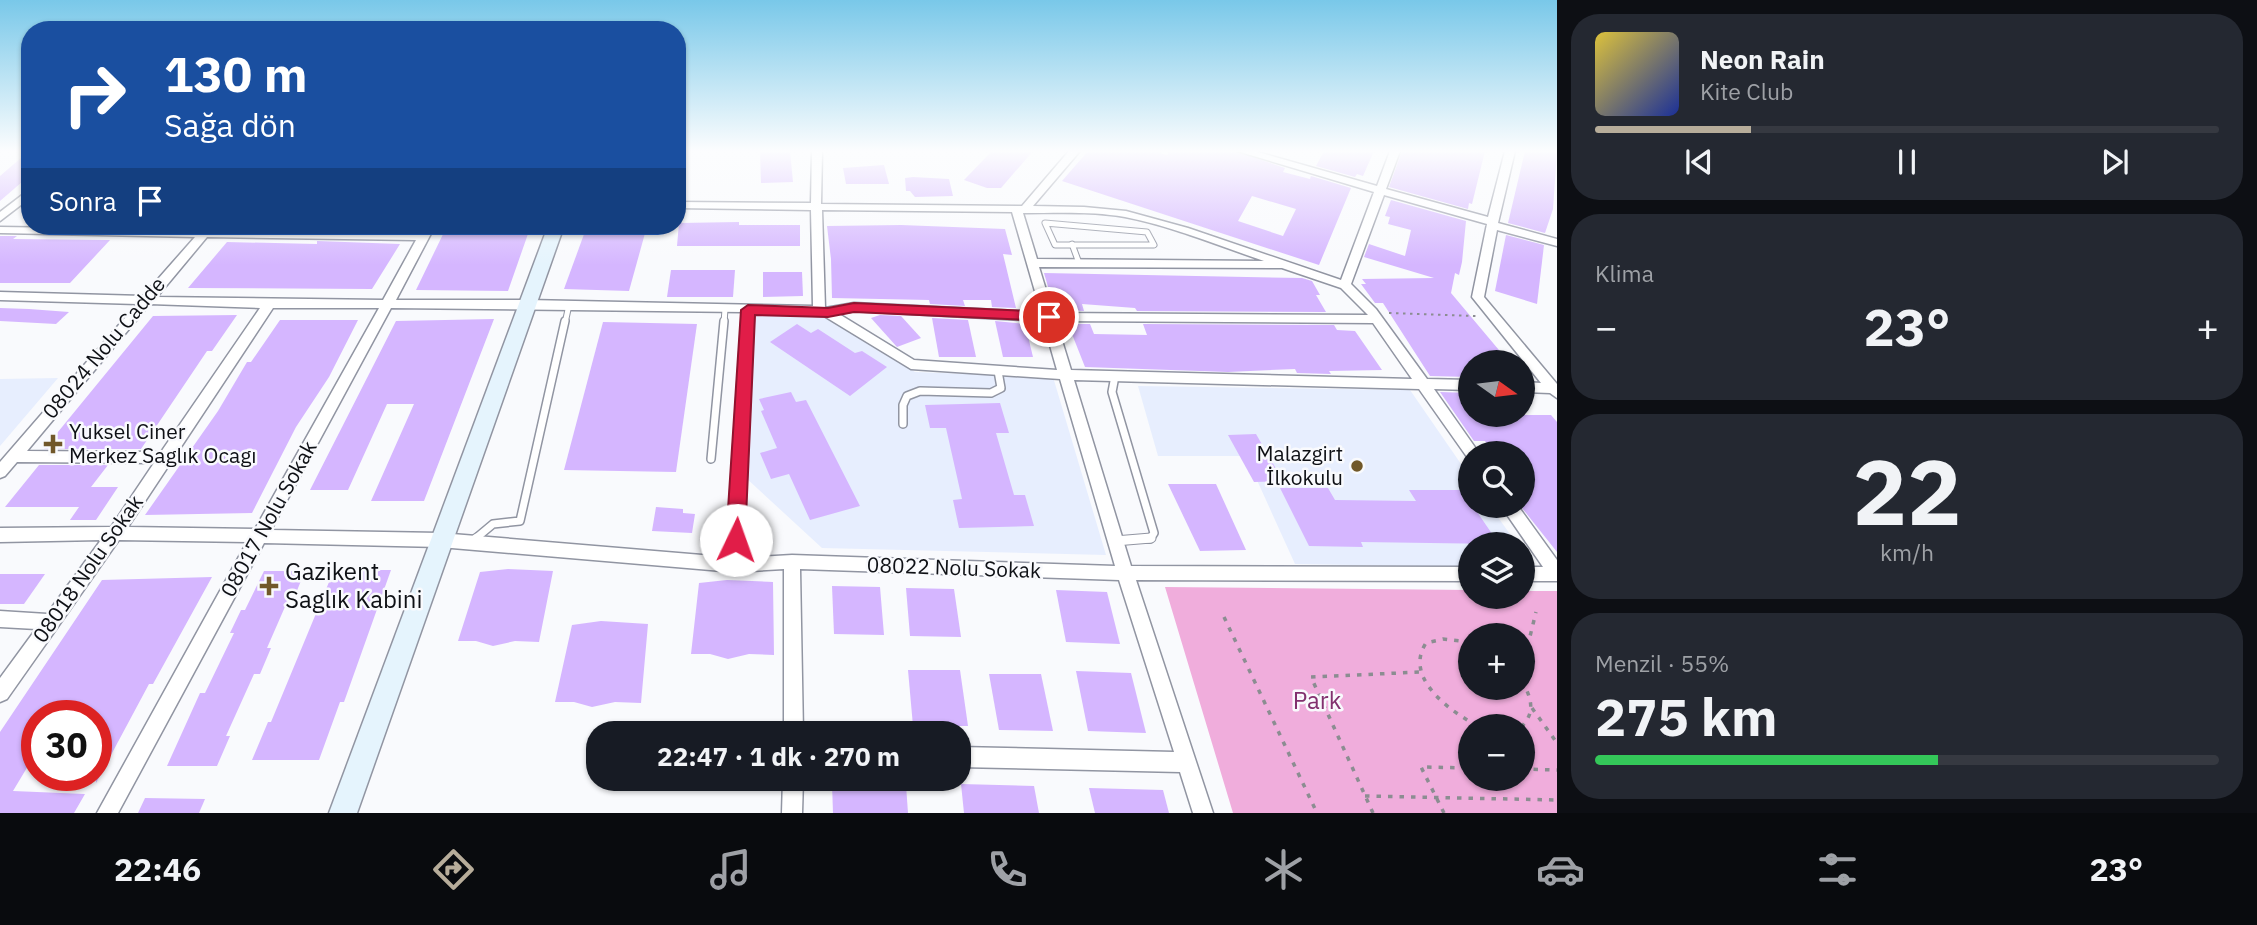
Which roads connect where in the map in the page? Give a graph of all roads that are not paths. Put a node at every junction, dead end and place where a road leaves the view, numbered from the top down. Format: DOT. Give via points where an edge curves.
graph roads {
  1 [pos="816,189"];
  2 [pos="1040,189"];
  3 [pos="1371,189"];
  4 [pos="1501,189"];
  5 [pos="1378,191"];
  6 [pos="21,200"];
  7 [pos="686,205"];
  8 [pos="816,206"];
  9 [pos="1021,209"];
  10 [pos="0,218"];
  11 [pos="1492,224"];
  12 [pos="0,230"];
  13 [pos="21,230"];
  14 [pos="202,235"];
  15 [pos="425,235"];
  16 [pos="553,235"];
  17 [pos="1557,243"];
  18 [pos="1072,244"];
  19 [pos="1032,263"];
  20 [pos="1079,263"];
  21 [pos="1293,265"];
  22 [pos="1345,285"];
  23 [pos="0,296"];
  24 [pos="145,300"];
  25 [pos="269,304"];
  26 [pos="528,304"];
  27 [pos="387,305"];
  28 [pos="569,305"];
  29 [pos="725,309"];
  30 [pos="748,310"];
  31 [pos="823,312"];
  32 [pos="1374,316"];
  33 [pos="1049,317"];
  34 [pos="998,370"];
  35 [pos="1065,375"];
  36 [pos="1115,376"];
  37 [pos="1422,383"];
  38 [pos="1458,384"];
  39 [pos="1535,388"];
  40 [pos="1556,390"];
  41 [pos="903,424"];
  42 [pos="1463,441"];
  43 [pos="13,456"];
  44 [pos="164,458"];
  45 [pos="711,459"];
  46 [pos="0,472"];
  47 [pos="1517,518"];
  48 [pos="115,533"];
  49 [pos="0,535"];
  50 [pos="260,535"];
  51 [pos="440,540"];
  52 [pos="1115,541"];
  53 [pos="471,542"];
  54 [pos="792,562"];
  55 [pos="734,565"];
  56 [pos="1125,573"];
  57 [pos="1458,574"];
  58 [pos="1535,574"];
  59 [pos="1557,574"];
  60 [pos="0,619"];
  61 [pos="52,622"];
  62 [pos="0,694"];
  63 [pos="793,721"];
  64 [pos="971,757"];
  65 [pos="1186,762"];
  66 [pos="793,791"];
  67 [pos="107,813"];
  68 [pos="343,813"];
  69 [pos="792,813"];
  70 [pos="1203,813"];
  1 -- 8 [label="street"];
  2 -- 9 [label="street"];
  3 -- 5 [label="street"];
  4 -- 11 [label="street"];
  5 -- 11 [label="street"];
  5 -- 22 [label="street"];
  6 -- 10 [label="street"];
  7 -- 8 [label="street"];
  8 -- 9 [label="street"];
  8 -- 31 [label="street"];
  9 -- 19 [label="street"];
  9 -- 21 [label="street" via="1126,214"];
  11 -- 17 [label="street"];
  11 -- 40 [label="street" via="1478,297"];
  12 -- 13 [label="street"];
  14 -- 24 [label="street, 08024 Nolu Cadde"];
  15 -- 27 [label="street, 08017 Nolu Sokak"];
  16 -- 26 [label="street"];
  18 -- 18 [label="lane" via="1055,245 1045,223 1147,232 1154,245"];
  18 -- 20 [label="lane"];
  19 -- 20 [label="street"];
  19 -- 33 [label="street"];
  20 -- 21 [label="street"];
  21 -- 22 [label="street"];
  22 -- 32 [label="street"];
  23 -- 24 [label="street"];
  24 -- 25 [label="street"];
  24 -- 43 [label="street, 08024 Nolu Cadde"];
  25 -- 27 [label="street"];
  25 -- 44 [label="street, 08018 Nolu Sokak"];
  26 -- 27 [label="street"];
  26 -- 28 [label="street"];
  26 -- 51 [label="street"];
  27 -- 50 [label="street, 08017 Nolu Sokak"];
  28 -- 29 [label="street"];
  28 -- 53 [label="lane" via="520,521 493,524"];
  29 -- 30 [label="street"];
  29 -- 45 [label="lane"];
  30 -- 31 [label="street"];
  30 -- 55 [label="street"];
  31 -- 33 [label="street" via="854,307"];
  31 -- 34 [label="street" via="911,364"];
  32 -- 33 [label="street"];
  32 -- 37 [label="street"];
  33 -- 35 [label="street"];
  34 -- 35 [label="street"];
  34 -- 41 [label="lane" via="1001,388 991,393 920,391 907,396"];
  35 -- 36 [label="street"];
  35 -- 52 [label="street"];
  36 -- 37 [label="street"];
  36 -- 52 [label="lane" via="1112,392 1154,533 1150,539"];
  37 -- 38 [label="street"];
  37 -- 42 [label="street"];
  39 -- 40 [label="street"];
  43 -- 44 [label="street"];
  43 -- 46 [label="street, 08024 Nolu Cadde"];
  44 -- 48 [label="street, 08018 Nolu Sokak"];
  47 -- 59 [label="street"];
  48 -- 49 [label="street, 08022 Nolu Sokak"];
  48 -- 50 [label="street, 08022 Nolu Sokak"];
  48 -- 61 [label="street, 08018 Nolu Sokak"];
  50 -- 51 [label="street, 08022 Nolu Sokak"];
  50 -- 67 [label="street, 08017 Nolu Sokak"];
  51 -- 53 [label="street, 08022 Nolu Sokak"];
  51 -- 68 [label="street"];
  52 -- 56 [label="street"];
  53 -- 55 [label="street, 08022 Nolu Sokak"];
  54 -- 55 [label="street, 08022 Nolu Sokak"];
  54 -- 56 [label="street, 08022 Nolu Sokak"];
  54 -- 63 [label="street"];
  56 -- 57 [label="street, 08022 Nolu Sokak"];
  56 -- 65 [label="street"];
  58 -- 59 [label="street"];
  60 -- 61 [label="street"];
  61 -- 62 [label="street, 08018 Nolu Sokak"];
  64 -- 65 [label="street"];
  65 -- 70 [label="street"];
  66 -- 69 [label="street"];
}
